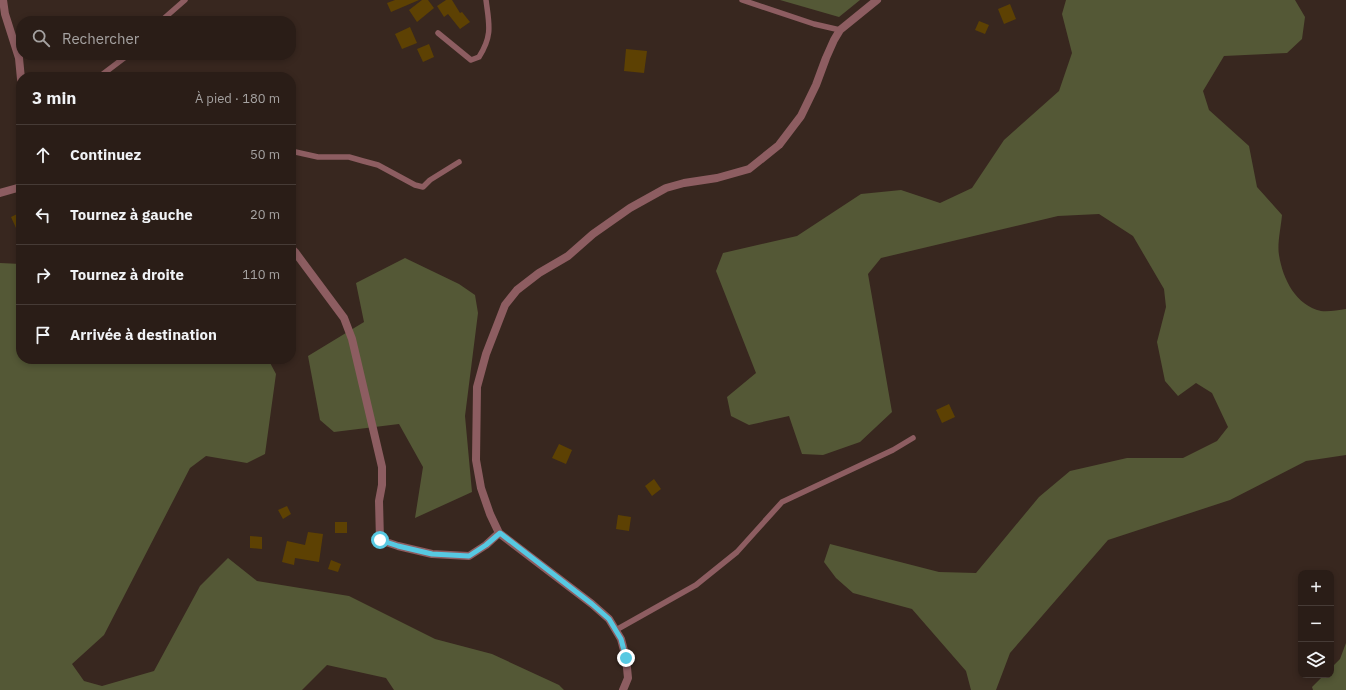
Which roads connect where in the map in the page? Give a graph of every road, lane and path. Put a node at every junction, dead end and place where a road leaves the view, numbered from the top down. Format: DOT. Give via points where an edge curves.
graph roads {
  1 [pos="3,0"];
  2 [pos="186,0"];
  3 [pos="486,0"];
  4 [pos="742,0"];
  5 [pos="877,0"];
  6 [pos="167,16"];
  7 [pos="840,30"];
  8 [pos="438,33"];
  9 [pos="16,49"];
  10 [pos="19,60"];
  11 [pos="121,60"];
  12 [pos="20,72"];
  13 [pos="106,72"];
  14 [pos="296,152"];
  15 [pos="459,162"];
  16 [pos="16,188"];
  17 [pos="0,193"];
  18 [pos="296,253"];
  19 [pos="913,438"];
  20 [pos="500,533"];
  21 [pos="616,630"];
  22 [pos="623,690"];
  1 -- 9 [label="street"];
  2 -- 6 [label="lane"];
  3 -- 8 [label="lane" via="490,29 486,47 479,57 472,60"];
  4 -- 7 [label="lane"];
  5 -- 7 [label="street"];
  7 -- 20 [label="street" via="801,116 779,145 749,169 666,188 630,208 593,234 568,256 517,290 505,305 486,354 477,387 476,420 476,460 481,488"];
  10 -- 12 [label="street"];
  11 -- 13 [label="lane"];
  14 -- 15 [label="lane" via="318,157 349,157 378,166 423,187"];
  16 -- 17 [label="street"];
  18 -- 20 [label="street" via="344,318 352,339 382,467 379,501 380,540 432,554 469,556"];
  19 -- 21 [label="lane" via="893,450 782,502 737,552 696,585"];
  20 -- 21 [label="street" via="592,604 609,619"];
  21 -- 22 [label="street" via="626,658 628,678"];
}
